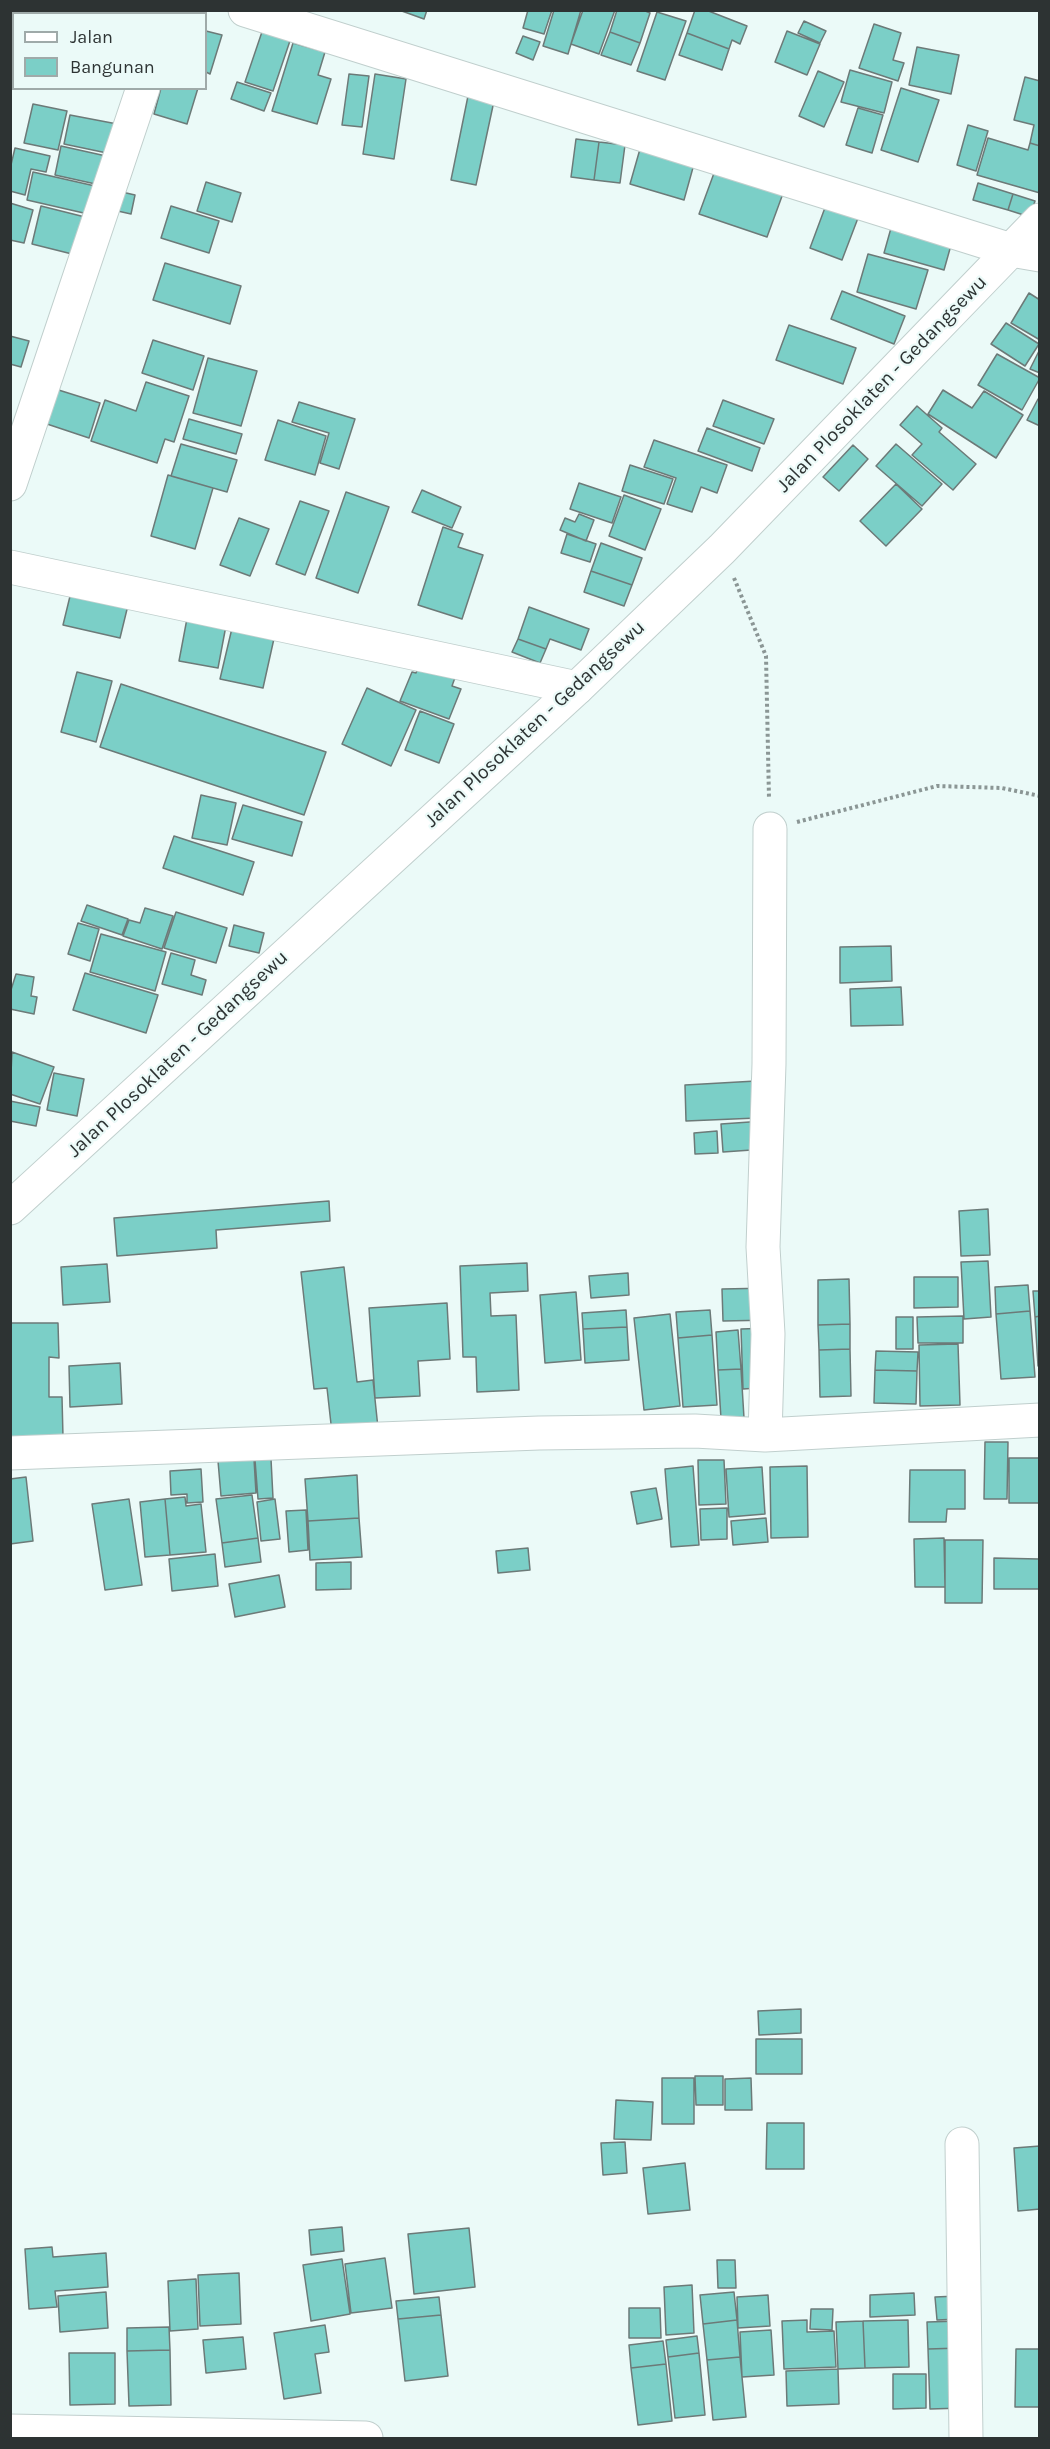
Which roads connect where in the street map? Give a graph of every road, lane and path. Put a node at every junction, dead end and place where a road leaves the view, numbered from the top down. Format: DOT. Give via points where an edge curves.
graph roads {
  1 [pos="245,10"];
  2 [pos="142,90"];
  3 [pos="1040,220"];
  4 [pos="1025,253"];
  5 [pos="10,484"];
  6 [pos="722,549"];
  7 [pos="10,567"];
  8 [pos="577,688"];
  9 [pos="1040,796"];
  10 [pos="770,829"];
  11 [pos="10,1208"];
  12 [pos="1040,1420"];
  13 [pos="765,1435"];
  14 [pos="10,1453"];
  15 [pos="962,2144"];
  16 [pos="10,2431"];
  17 [pos="94,2436"];
  18 [pos="366,2439"];
  19 [pos="966,2439"];
  1 -- 4 [label="street"];
  2 -- 5 [label="street"];
  3 -- 4 [label="street, Jalan Plosoklaten - Gedangsewu"];
  4 -- 6 [label="street, Jalan Plosoklaten - Gedangsewu"];
  6 -- 8 [label="street, Jalan Plosoklaten - Gedangsewu"];
  6 -- 10 [label="path" via="766,656"];
  7 -- 8 [label="street"];
  8 -- 11 [label="street, Jalan Plosoklaten - Gedangsewu"];
  9 -- 10 [label="path" via="1002,788 936,786"];
  10 -- 13 [label="street" via="763,1247 768,1334"];
  12 -- 13 [label="street"];
  13 -- 14 [label="street" via="695,1431 550,1433"];
  15 -- 19 [label="street"];
  16 -- 17 [label="street"];
  17 -- 18 [label="street"];
}
